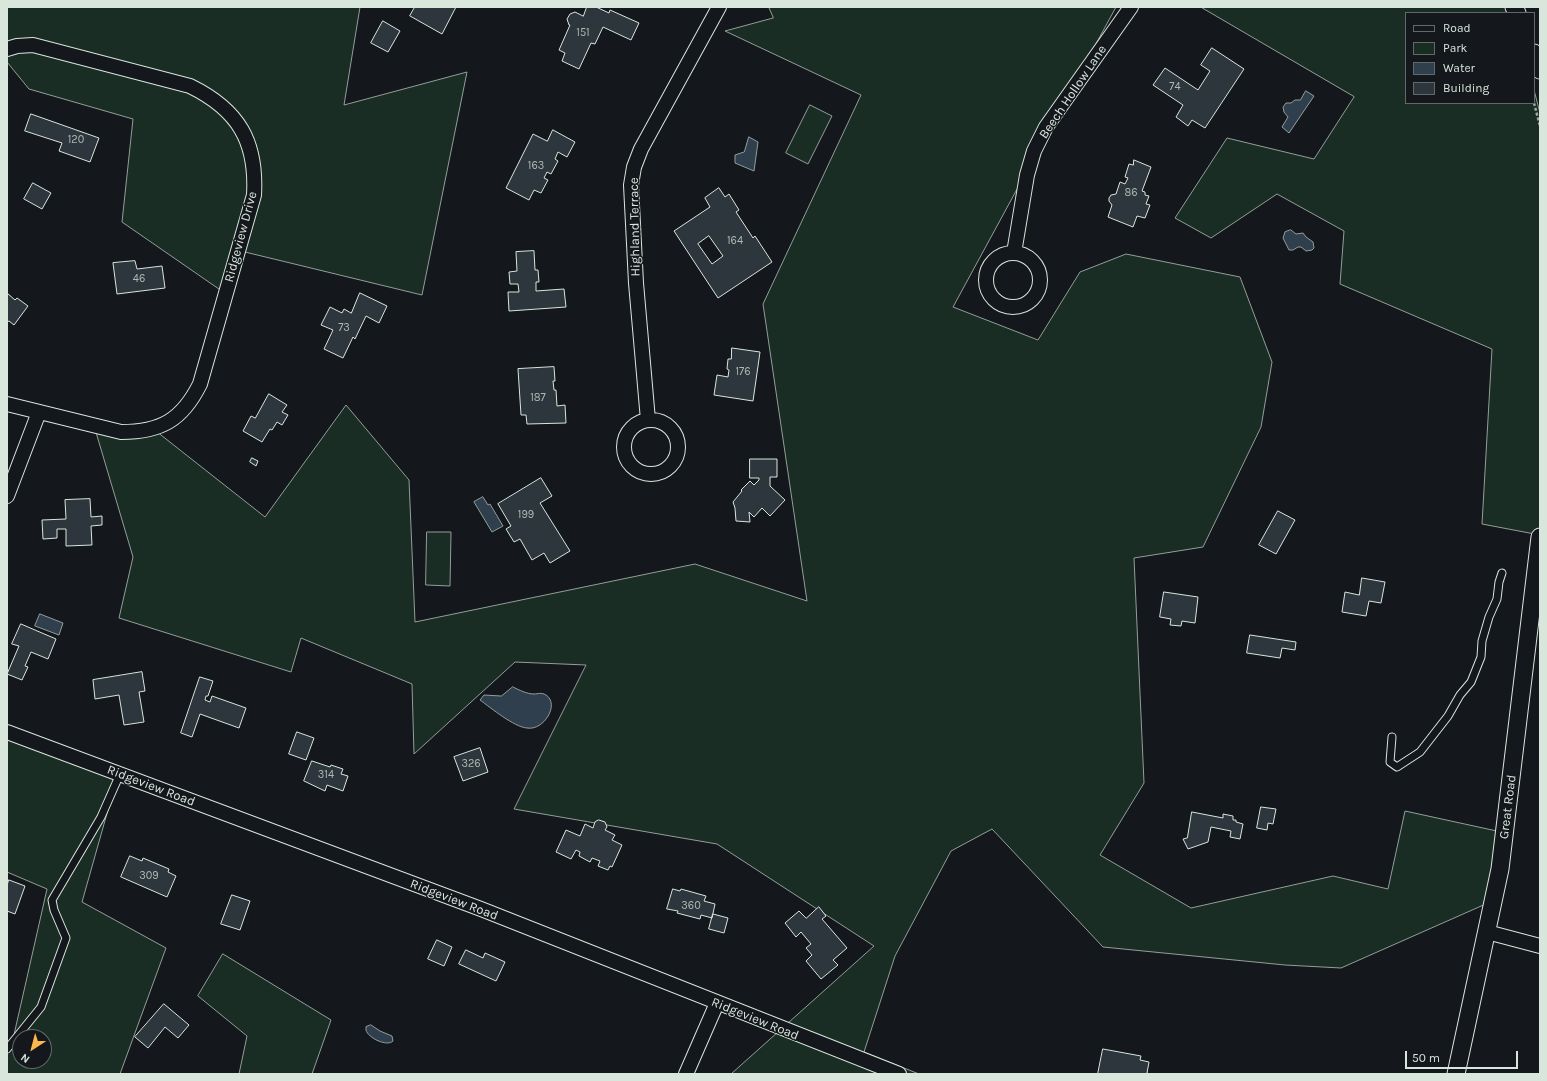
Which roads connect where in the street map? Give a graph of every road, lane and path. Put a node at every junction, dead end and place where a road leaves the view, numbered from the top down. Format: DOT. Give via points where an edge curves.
graph roads {
  1 [pos="719,7"];
  2 [pos="1131,7"];
  3 [pos="7,49"];
  4 [pos="1535,57"];
  5 [pos="1540,70"];
  6 [pos="1534,104"];
  7 [pos="1540,126"];
  8 [pos="1014,252"];
  9 [pos="7,404"];
  10 [pos="39,412"];
  11 [pos="648,420"];
  12 [pos="7,496"];
  13 [pos="1540,537"];
  14 [pos="1502,573"];
  15 [pos="7,732"];
  16 [pos="1392,737"];
  17 [pos="120,774"];
  18 [pos="1487,932"];
  19 [pos="1540,946"];
  20 [pos="717,1003"];
  21 [pos="7,1049"];
  22 [pos="686,1074"];
  23 [pos="899,1074"];
  24 [pos="1456,1074"];
  1 -- 11 [label="street, Highland Terrace" via="641,149 631,185 636,283"];
  2 -- 8 [label="street, Beech Hollow Lane" via="1046,127 1034,151 1027,175"];
  3 -- 10 [label="street, Ridgeview Drive" via="33,45 190,86 208,94 238,123 247,139 255,175 254,195 200,384 193,399 183,411 170,421 140,432 122,432"];
  4 -- 5 [label="street"];
  6 -- 7 [label="path"];
  9 -- 10 [label="street, Ridgeview Drive"];
  10 -- 12 [label="street"];
  13 -- 18 [label="street, Great Road" via="1500,869"];
  14 -- 16 [label="lane" via="1497,599 1482,641 1481,657 1471,682 1420,752 1397,767 1390,762"];
  15 -- 17 [label="street, Ridgeview Road"];
  17 -- 20 [label="street, Ridgeview Road" via="481,909"];
  17 -- 21 [label="lane" via="101,817 52,900 66,938 41,1007"];
  18 -- 19 [label="street"];
  18 -- 24 [label="street, Great Road"];
  20 -- 22 [label="street"];
  20 -- 23 [label="street, Ridgeview Road"];
}
